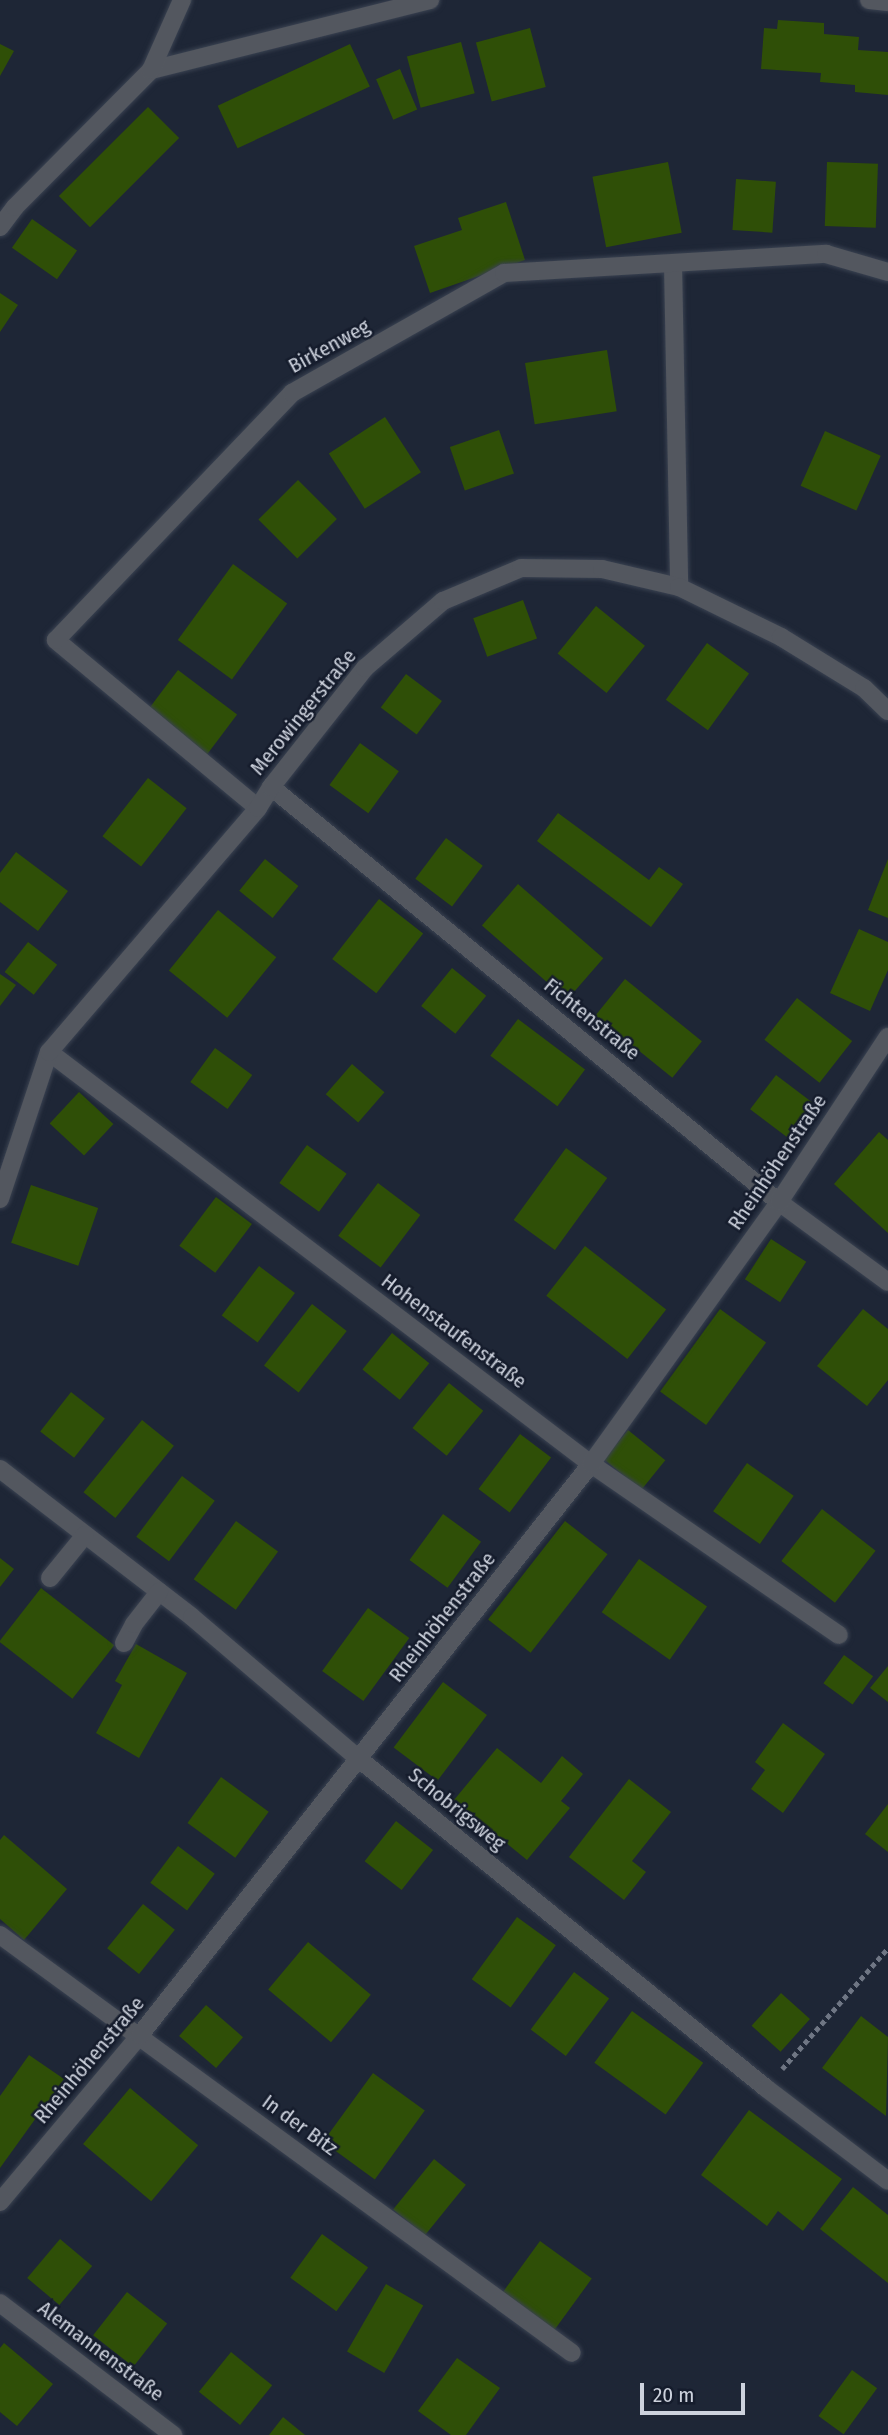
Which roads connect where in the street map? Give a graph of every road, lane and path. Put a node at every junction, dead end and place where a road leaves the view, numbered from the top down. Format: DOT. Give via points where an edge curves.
graph roads {
  1 [pos="182,0"];
  2 [pos="430,0"];
  3 [pos="869,0"];
  4 [pos="888,2"];
  5 [pos="151,70"];
  6 [pos="7,212"];
  7 [pos="0,227"];
  8 [pos="673,264"];
  9 [pos="888,272"];
  10 [pos="679,587"];
  11 [pos="888,711"];
  12 [pos="271,787"];
  13 [pos="258,808"];
  14 [pos="888,1037"];
  15 [pos="49,1052"];
  16 [pos="0,1199"];
  17 [pos="779,1202"];
  18 [pos="888,1282"];
  19 [pos="591,1464"];
  20 [pos="0,1469"];
  21 [pos="85,1535"];
  22 [pos="50,1578"];
  23 [pos="159,1592"];
  24 [pos="839,1635"];
  25 [pos="124,1643"];
  26 [pos="359,1759"];
  27 [pos="0,1935"];
  28 [pos="888,1948"];
  29 [pos="140,2035"];
  30 [pos="766,2088"];
  31 [pos="888,2181"];
  32 [pos="0,2202"];
  33 [pos="0,2303"];
  34 [pos="572,2353"];
  35 [pos="173,2435"];
  1 -- 5 [label="street"];
  2 -- 5 [label="street"];
  3 -- 4 [label="street"];
  5 -- 6 [label="street"];
  6 -- 7 [label="street"];
  8 -- 9 [label="street, Birkenweg" via="826,254"];
  8 -- 10 [label="street"];
  8 -- 13 [label="street, Birkenweg" via="504,273 292,393 56,640"];
  10 -- 11 [label="street, Merowingerstraße" via="781,637 864,688"];
  10 -- 12 [label="street, Merowingerstraße" via="602,569 522,568 443,601 365,668"];
  12 -- 13 [label="street, Merowingerstraße"];
  12 -- 17 [label="street, Fichtenstraße"];
  13 -- 15 [label="street, Merowingerstraße"];
  14 -- 17 [label="street, Rheinhöhenstraße"];
  15 -- 16 [label="street, Merowingerstraße"];
  15 -- 19 [label="street, Hohenstaufenstraße"];
  17 -- 18 [label="street, Fichtenstraße"];
  17 -- 19 [label="street, Rheinhöhenstraße"];
  19 -- 24 [label="street, Hohenstaufenstraße"];
  19 -- 26 [label="street, Rheinhöhenstraße"];
  20 -- 21 [label="street, Schobrigsweg"];
  21 -- 22 [label="street"];
  21 -- 23 [label="street, Schobrigsweg"];
  23 -- 25 [label="street"];
  23 -- 26 [label="street, Schobrigsweg"];
  26 -- 29 [label="street, Rheinhöhenstraße"];
  26 -- 30 [label="street, Schobrigsweg"];
  27 -- 29 [label="street, In der Bitz"];
  28 -- 30 [label="path"];
  29 -- 32 [label="street, Rheinhöhenstraße"];
  29 -- 34 [label="street, In der Bitz"];
  30 -- 31 [label="street, Schobrigsweg"];
  33 -- 35 [label="street, Alemannenstraße"];
}
